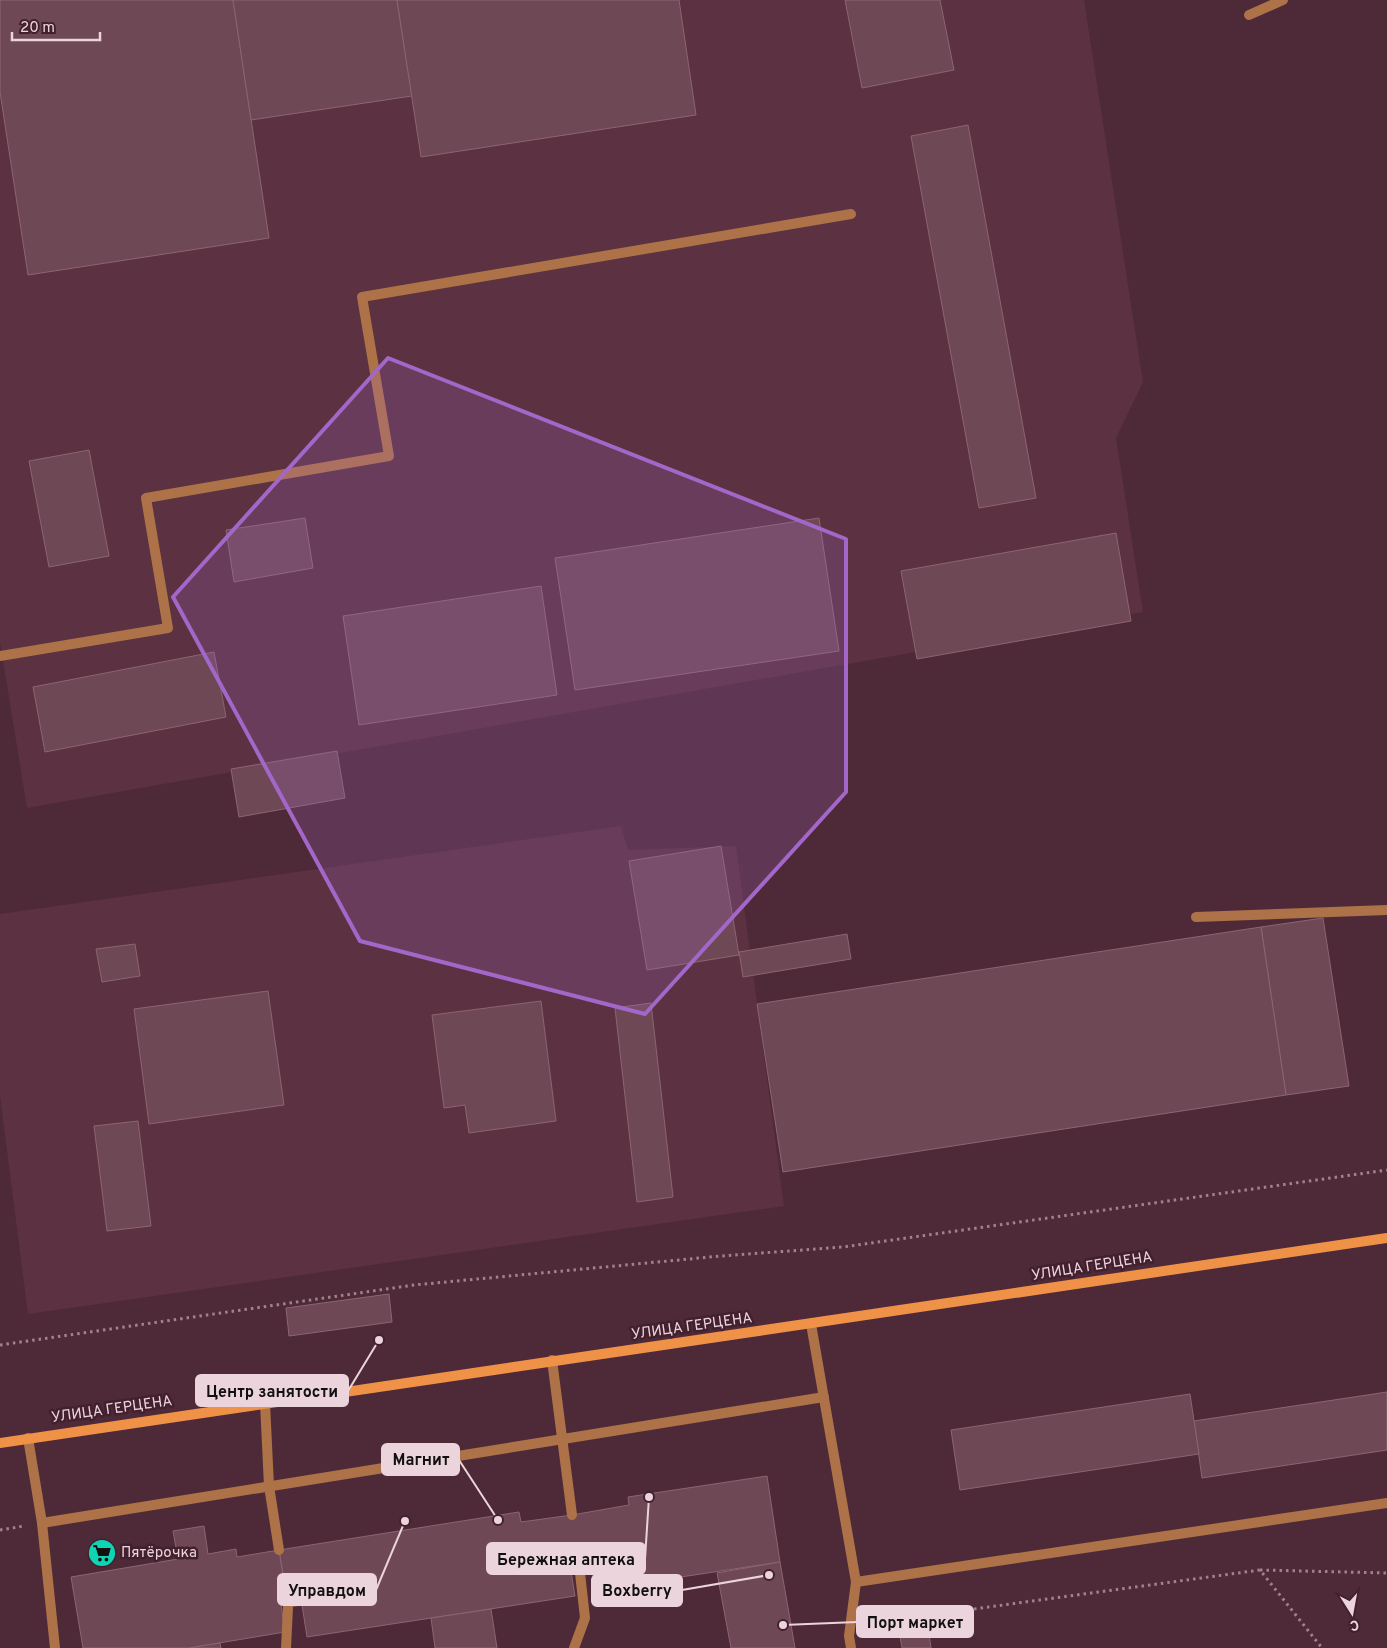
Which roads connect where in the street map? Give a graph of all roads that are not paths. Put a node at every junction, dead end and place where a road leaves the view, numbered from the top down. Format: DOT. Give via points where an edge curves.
graph roads {
  1 [pos="1283,0"];
  2 [pos="1248,15"];
  3 [pos="851,214"];
  4 [pos="0,656"];
  5 [pos="1387,910"];
  6 [pos="1196,917"];
  7 [pos="1387,1238"];
  8 [pos="811,1324"];
  9 [pos="552,1360"];
  10 [pos="824,1397"];
  11 [pos="265,1403"];
  12 [pos="28,1438"];
  13 [pos="562,1439"];
  14 [pos="0,1443"];
  15 [pos="269,1486"];
  16 [pos="1387,1503"];
  17 [pos="572,1515"];
  18 [pos="42,1523"];
  19 [pos="279,1550"];
  20 [pos="579,1564"];
  21 [pos="856,1582"];
  22 [pos="288,1607"];
  23 [pos="55,1648"];
  24 [pos="286,1648"];
  25 [pos="574,1648"];
  26 [pos="851,1648"];
  1 -- 2 [label="lane"];
  3 -- 4 [label="lane" via="362,297 389,456 146,498 168,628"];
  5 -- 6 [label="lane"];
  7 -- 8 [label="main road, УЛИЦА ГЕРЦЕНА"];
  8 -- 9 [label="main road, УЛИЦА ГЕРЦЕНА"];
  8 -- 10 [label="lane"];
  9 -- 11 [label="main road, УЛИЦА ГЕРЦЕНА"];
  9 -- 13 [label="lane"];
  10 -- 13 [label="lane"];
  10 -- 21 [label="lane"];
  11 -- 12 [label="main road, УЛИЦА ГЕРЦЕНА"];
  11 -- 15 [label="lane"];
  12 -- 14 [label="main road, УЛИЦА ГЕРЦЕНА"];
  12 -- 18 [label="lane"];
  13 -- 15 [label="lane"];
  13 -- 17 [label="lane"];
  15 -- 18 [label="lane"];
  15 -- 19 [label="lane"];
  16 -- 21 [label="lane"];
  18 -- 23 [label="lane"];
  20 -- 25 [label="lane" via="585,1618"];
  21 -- 26 [label="lane" via="850,1626"];
  22 -- 24 [label="lane"];
}
